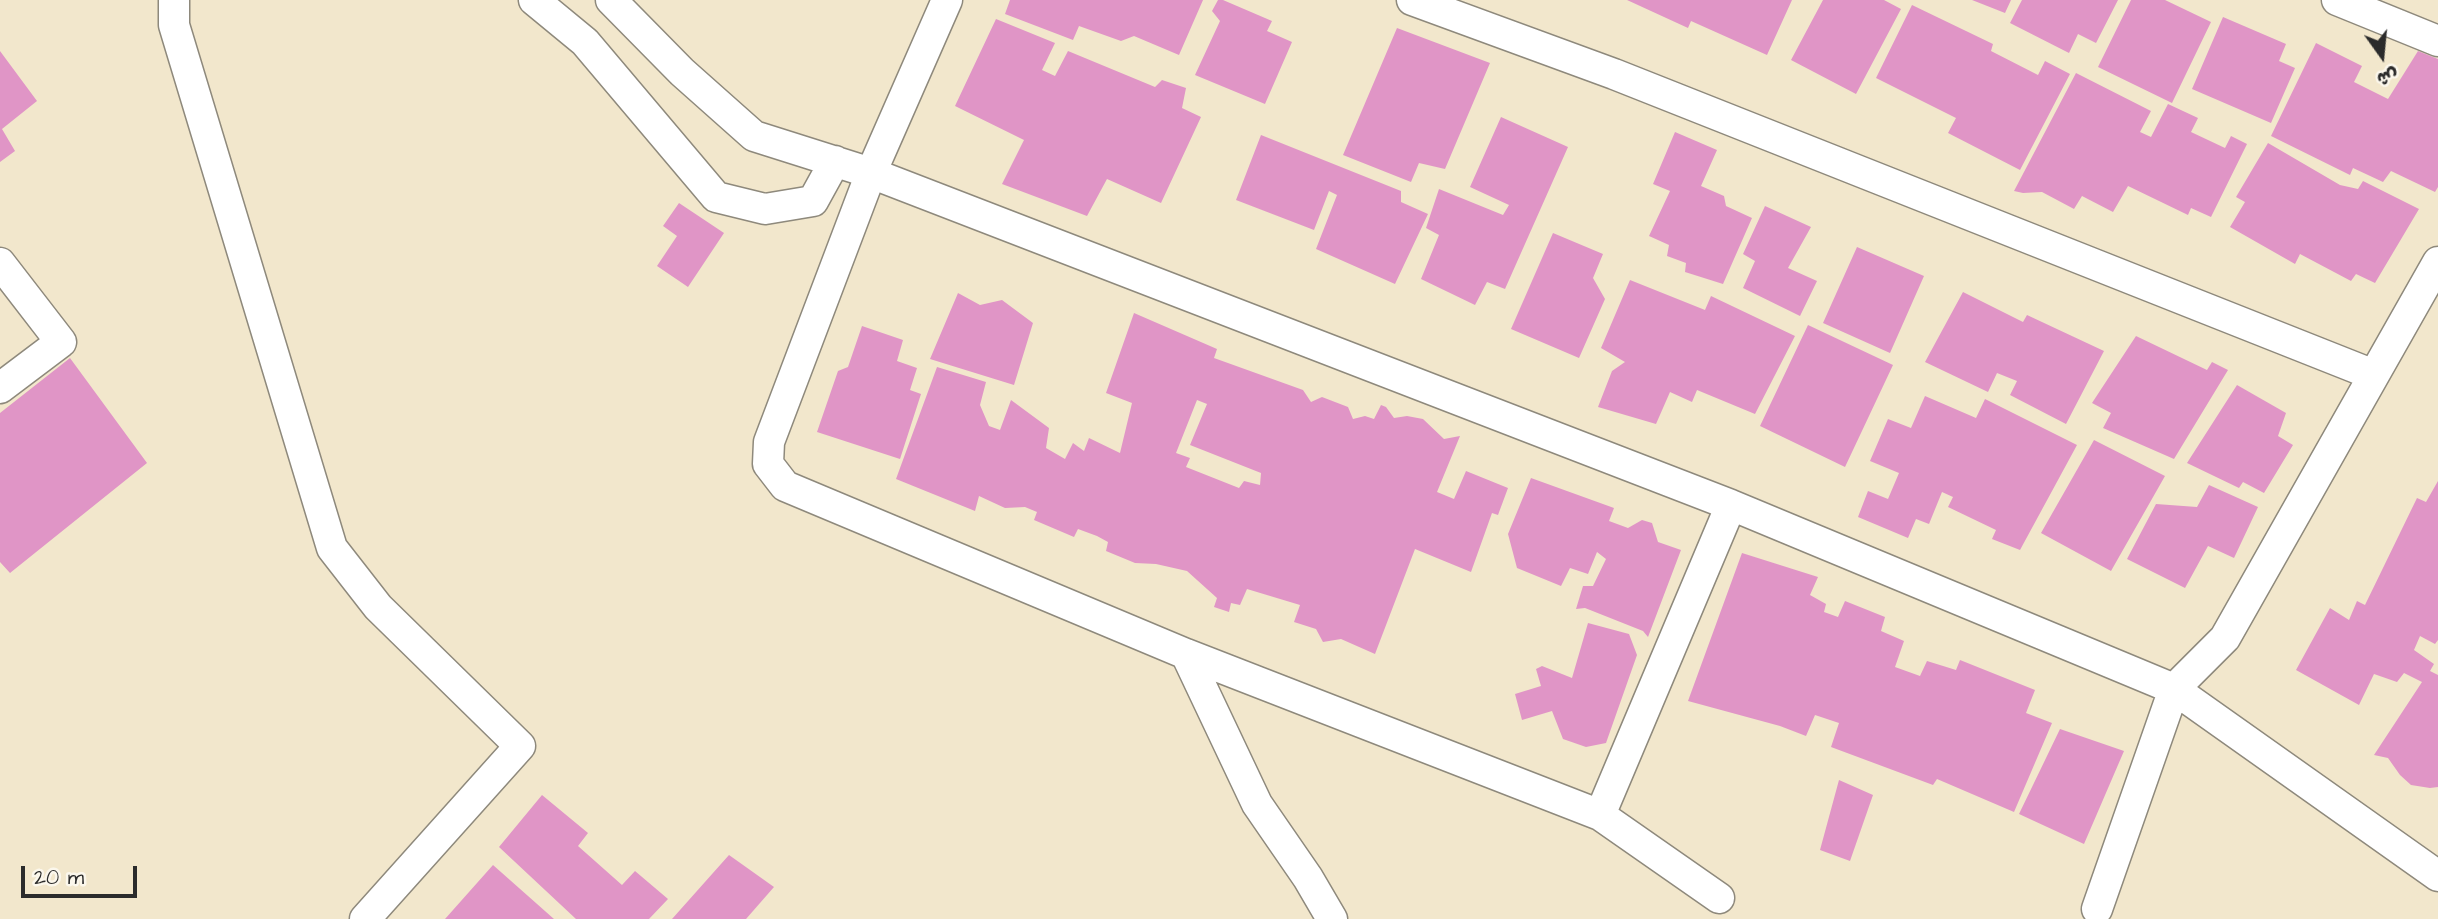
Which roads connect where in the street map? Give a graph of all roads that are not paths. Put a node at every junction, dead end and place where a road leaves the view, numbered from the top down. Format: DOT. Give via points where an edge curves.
graph roads {
  1 [pos="174,0"];
  2 [pos="534,0"];
  3 [pos="611,0"];
  4 [pos="947,0"];
  5 [pos="1412,0"];
  6 [pos="2337,0"];
  7 [pos="2438,41"];
  8 [pos="835,161"];
  9 [pos="871,173"];
  10 [pos="2438,262"];
  11 [pos="0,263"];
  12 [pos="2374,375"];
  13 [pos="0,388"];
  14 [pos="1731,505"];
  15 [pos="1186,654"];
  16 [pos="2174,689"];
  17 [pos="1600,815"];
  18 [pos="2438,876"];
  19 [pos="1718,898"];
  20 [pos="2097,909"];
  21 [pos="365,919"];
  22 [pos="1332,919"];
  1 -- 21 [label="street" via="174,25 332,548 378,607 520,746"];
  2 -- 8 [label="street" via="585,42 716,197 765,209 813,201"];
  3 -- 8 [label="street" via="754,136"];
  4 -- 9 [label="street"];
  5 -- 12 [label="street" via="1615,74"];
  6 -- 7 [label="street"];
  8 -- 9 [label="street"];
  9 -- 14 [label="street"];
  9 -- 15 [label="street" via="769,442 768,464 785,486"];
  10 -- 12 [label="street"];
  11 -- 13 [label="street" via="61,342"];
  12 -- 16 [label="street" via="2225,638"];
  14 -- 16 [label="street"];
  14 -- 17 [label="street"];
  15 -- 17 [label="street"];
  15 -- 22 [label="street" via="1257,804"];
  16 -- 18 [label="street"];
  16 -- 20 [label="street"];
  17 -- 19 [label="street"];
}
